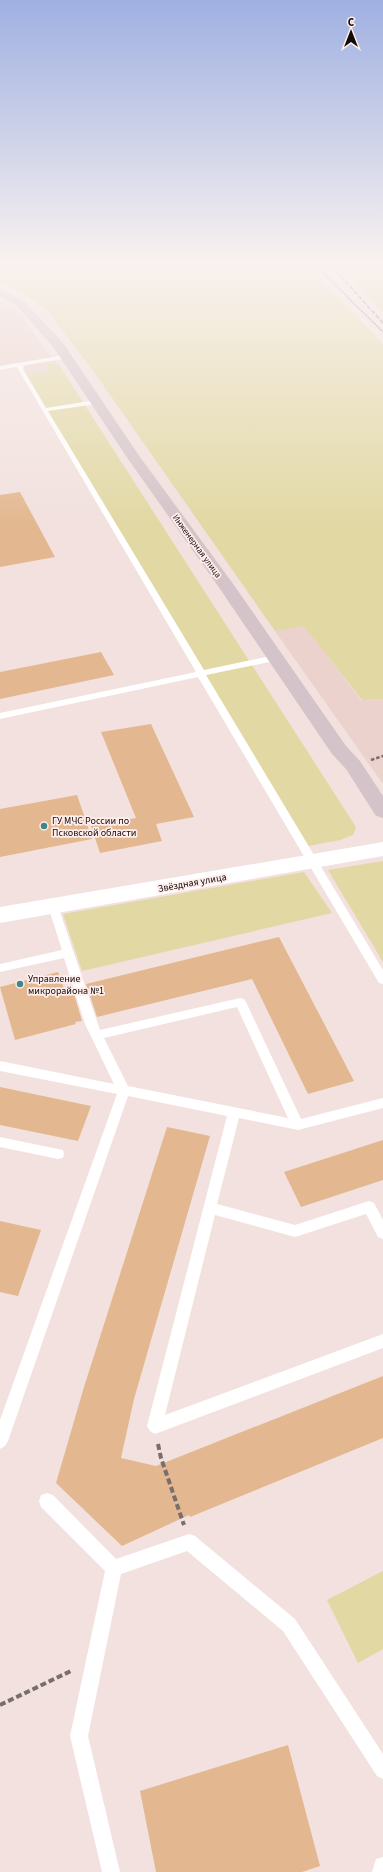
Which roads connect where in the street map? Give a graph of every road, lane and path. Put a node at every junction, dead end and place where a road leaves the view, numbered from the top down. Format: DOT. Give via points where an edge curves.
graph roads {
  1 [pos="61,349"];
  2 [pos="66,358"];
  3 [pos="21,365"];
  4 [pos="0,368"];
  5 [pos="96,402"];
  6 [pos="44,410"];
  7 [pos="275,658"];
  8 [pos="201,673"];
  9 [pos="0,716"];
  10 [pos="383,811"];
  11 [pos="383,849"];
  12 [pos="313,861"];
  13 [pos="53,906"];
  14 [pos="0,915"];
  15 [pos="68,953"];
  16 [pos="0,968"];
  17 [pos="383,980"];
  18 [pos="96,1035"];
  19 [pos="0,1066"];
  20 [pos="124,1091"];
  21 [pos="383,1103"];
  22 [pos="234,1112"];
  23 [pos="298,1125"];
  24 [pos="0,1142"];
  25 [pos="58,1154"];
  26 [pos="210,1208"];
  27 [pos="383,1233"];
  28 [pos="383,1341"];
  29 [pos="154,1426"];
  30 [pos="0,1441"];
  31 [pos="47,1501"];
  32 [pos="190,1542"];
  33 [pos="114,1568"];
  34 [pos="95,1659"];
  35 [pos="0,1705"];
  36 [pos="383,1770"];
  37 [pos="383,1866"];
  38 [pos="111,1872"];
  39 [pos="381,1872"];
  1 -- 2 [label="main road, Инженерная улица"];
  2 -- 3 [label="lane"];
  2 -- 5 [label="main road, Инженерная улица"];
  3 -- 4 [label="lane"];
  3 -- 6 [label="lane" via="20,369"];
  5 -- 6 [label="lane"];
  5 -- 7 [label="main road, Инженерная улица"];
  6 -- 8 [label="lane"];
  7 -- 8 [label="lane"];
  7 -- 10 [label="main road, Инженерная улица" via="353,765"];
  8 -- 9 [label="lane"];
  8 -- 12 [label="lane"];
  11 -- 12 [label="street, Звёздная улица"];
  12 -- 13 [label="street, Звёздная улица"];
  12 -- 17 [label="lane"];
  13 -- 14 [label="street, Звёздная улица"];
  13 -- 15 [label="lane"];
  15 -- 16 [label="lane"];
  15 -- 18 [label="lane"];
  18 -- 20 [label="lane"];
  18 -- 23 [label="lane" via="240,1002"];
  19 -- 20 [label="lane"];
  20 -- 22 [label="lane"];
  20 -- 30 [label="lane"];
  21 -- 23 [label="lane"];
  22 -- 23 [label="lane"];
  22 -- 26 [label="lane"];
  24 -- 25 [label="lane"];
  26 -- 27 [label="lane" via="296,1231 369,1207"];
  26 -- 29 [label="lane"];
  28 -- 29 [label="lane"];
  29 -- 32 [label="path" via="161,1458"];
  31 -- 33 [label="lane"];
  32 -- 33 [label="lane"];
  32 -- 36 [label="lane" via="289,1625"];
  33 -- 34 [label="lane"];
  34 -- 35 [label="path"];
  34 -- 38 [label="lane" via="79,1736"];
  37 -- 39 [label="lane"];
}
